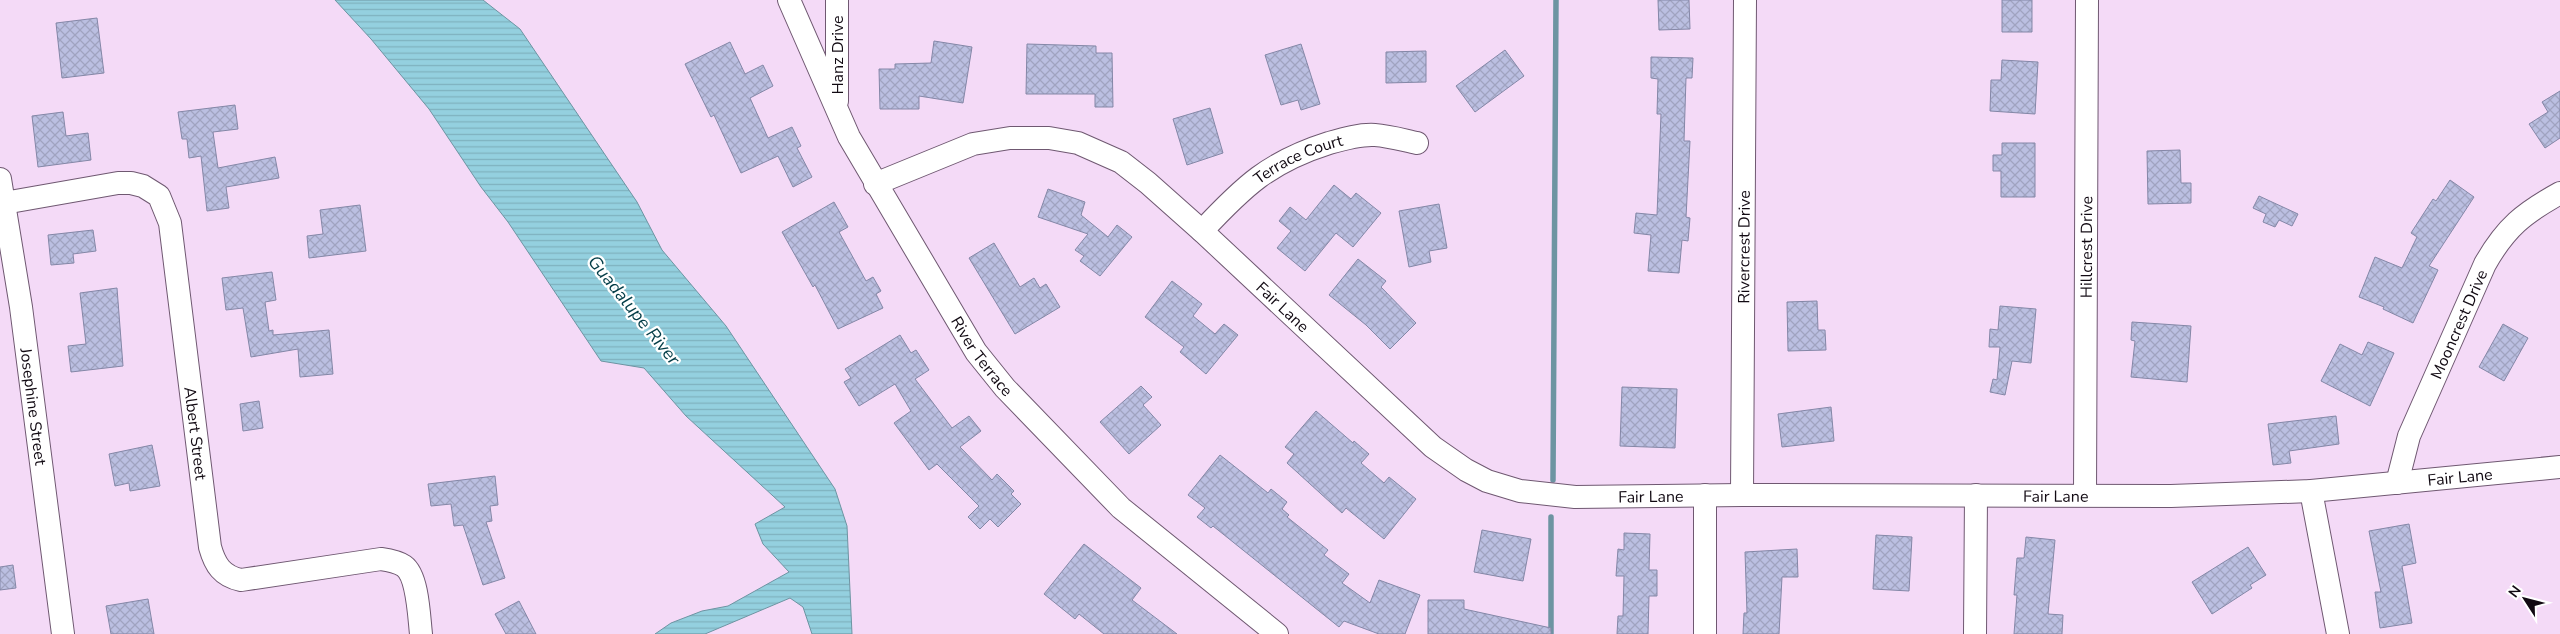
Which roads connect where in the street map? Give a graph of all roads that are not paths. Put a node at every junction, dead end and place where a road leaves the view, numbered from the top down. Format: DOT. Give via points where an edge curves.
graph roads {
  1 [pos="789,0"];
  2 [pos="837,0"];
  3 [pos="1745,0"];
  4 [pos="2087,0"];
  5 [pos="837,110"];
  6 [pos="1417,143"];
  7 [pos="0,179"];
  8 [pos="875,184"];
  9 [pos="2560,194"];
  10 [pos="4,204"];
  11 [pos="1202,231"];
  12 [pos="2560,467"];
  13 [pos="2397,482"];
  14 [pos="2311,491"];
  15 [pos="1706,495"];
  16 [pos="1742,495"];
  17 [pos="1976,495"];
  18 [pos="2085,495"];
  19 [pos="63,634"];
  20 [pos="421,634"];
  21 [pos="1277,634"];
  22 [pos="1705,634"];
  23 [pos="1975,634"];
  24 [pos="2338,634"];
  1 -- 5 [label="street, River Terrace"];
  2 -- 5 [label="street, Hanz Drive"];
  3 -- 16 [label="street, Rivercrest Drive"];
  4 -- 18 [label="street, Hillcrest Drive"];
  5 -- 8 [label="street, River Terrace"];
  6 -- 11 [label="street, Terrace Court" via="1374,135 1343,139 1288,158 1243,188"];
  7 -- 10 [label="street, Josephine Street"];
  8 -- 11 [label="street, Fair Lane" via="973,144 1010,138 1049,138 1078,143 1121,162"];
  8 -- 21 [label="street, River Terrace" via="954,318 1005,388 1121,508"];
  9 -- 13 [label="street, Mooncrest Drive" via="2529,210 2489,257 2409,436"];
  10 -- 19 [label="street, Josephine Street" via="22,307"];
  10 -- 20 [label="street, Albert Street" via="118,183 143,186 159,196 170,223 210,547 218,568 230,578 241,580 381,559 390,561 404,566 414,583"];
  11 -- 15 [label="street, Fair Lane" via="1433,447 1466,470 1487,481 1520,491 1576,497"];
  12 -- 13 [label="street, Fair Lane"];
  13 -- 14 [label="street, Fair Lane"];
  14 -- 18 [label="street, Fair Lane" via="2171,496"];
  14 -- 24 [label="street"];
  15 -- 16 [label="street, Fair Lane"];
  15 -- 22 [label="street"];
  16 -- 17 [label="street, Fair Lane"];
  17 -- 18 [label="street, Fair Lane"];
  17 -- 23 [label="street"];
}
